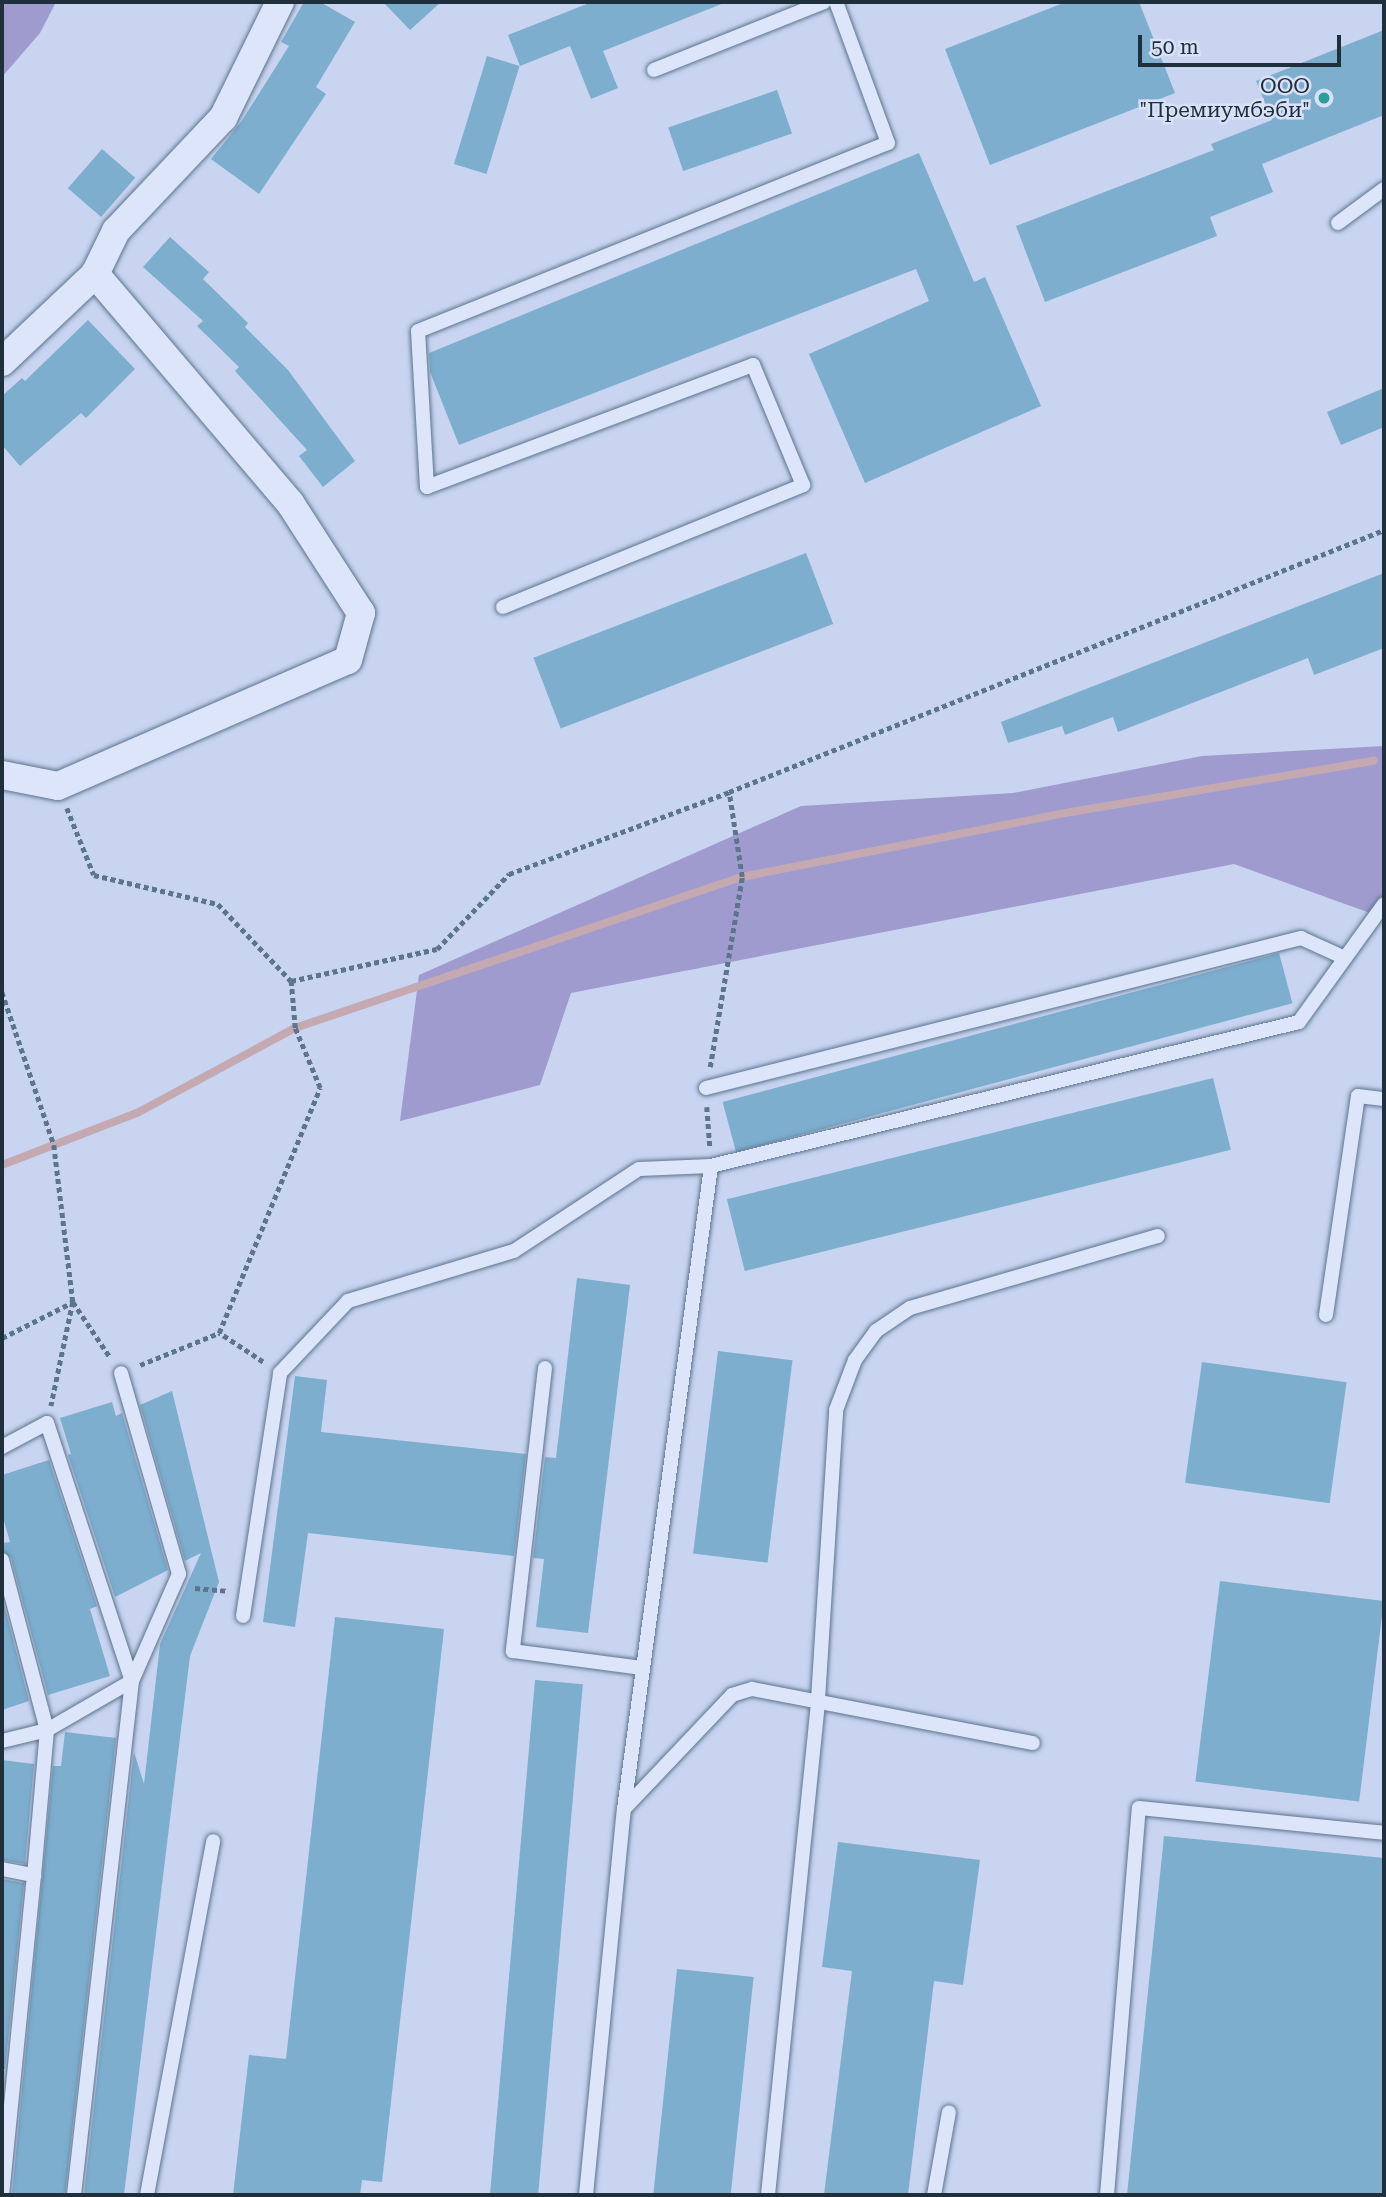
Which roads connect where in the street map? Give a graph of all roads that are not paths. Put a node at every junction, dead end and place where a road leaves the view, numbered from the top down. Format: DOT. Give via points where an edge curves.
graph roads {
  1 [pos="280,2"];
  2 [pos="824,2"];
  3 [pos="836,2"];
  4 [pos="654,70"];
  5 [pos="1384,189"];
  6 [pos="1338,223"];
  7 [pos="95,274"];
  8 [pos="2,362"];
  9 [pos="503,607"];
  10 [pos="2,775"];
  11 [pos="1384,904"];
  12 [pos="1345,958"];
  13 [pos="706,1088"];
  14 [pos="1384,1099"];
  15 [pos="710,1166"];
  16 [pos="1158,1237"];
  17 [pos="1326,1315"];
  18 [pos="545,1368"];
  19 [pos="121,1373"];
  20 [pos="2,1447"];
  21 [pos="2,1560"];
  22 [pos="243,1616"];
  23 [pos="643,1668"];
  24 [pos="132,1681"];
  25 [pos="818,1700"];
  26 [pos="47,1730"];
  27 [pos="2,1741"];
  28 [pos="1033,1743"];
  29 [pos="624,1809"];
  30 [pos="1384,1833"];
  31 [pos="213,1841"];
  32 [pos="2,1869"];
  33 [pos="34,1875"];
  34 [pos="949,2112"];
  35 [pos="2,2195"];
  36 [pos="74,2195"];
  37 [pos="147,2195"];
  38 [pos="586,2195"];
  39 [pos="768,2195"];
  40 [pos="934,2195"];
  41 [pos="1107,2195"];
  1 -- 7 [label="street" via="223,118 116,231"];
  2 -- 4 [label="lane"];
  3 -- 9 [label="lane" via="888,143 418,331 427,487 753,365 803,485"];
  5 -- 6 [label="lane"];
  7 -- 8 [label="street"];
  7 -- 10 [label="street" via="290,503 361,613 348,660 58,786"];
  11 -- 12 [label="lane"];
  12 -- 13 [label="lane" via="1301,938"];
  12 -- 15 [label="lane" via="1299,1022"];
  14 -- 17 [label="lane" via="1358,1096"];
  15 -- 22 [label="lane" via="639,1170 514,1251 348,1301 280,1373"];
  15 -- 23 [label="lane"];
  16 -- 25 [label="lane" via="911,1308 877,1332 855,1360 836,1410"];
  18 -- 23 [label="lane" via="513,1651"];
  19 -- 24 [label="lane" via="179,1574"];
  20 -- 24 [label="lane" via="47,1423"];
  21 -- 26 [label="lane"];
  23 -- 29 [label="lane"];
  24 -- 26 [label="lane"];
  24 -- 36 [label="lane"];
  25 -- 28 [label="lane"];
  25 -- 29 [label="lane" via="752,1689 732,1695"];
  25 -- 39 [label="lane"];
  26 -- 27 [label="lane"];
  26 -- 33 [label="lane"];
  29 -- 38 [label="lane"];
  30 -- 41 [label="lane" via="1139,1808"];
  31 -- 37 [label="lane"];
  32 -- 33 [label="lane"];
  33 -- 35 [label="lane"];
  34 -- 40 [label="lane"];
}
